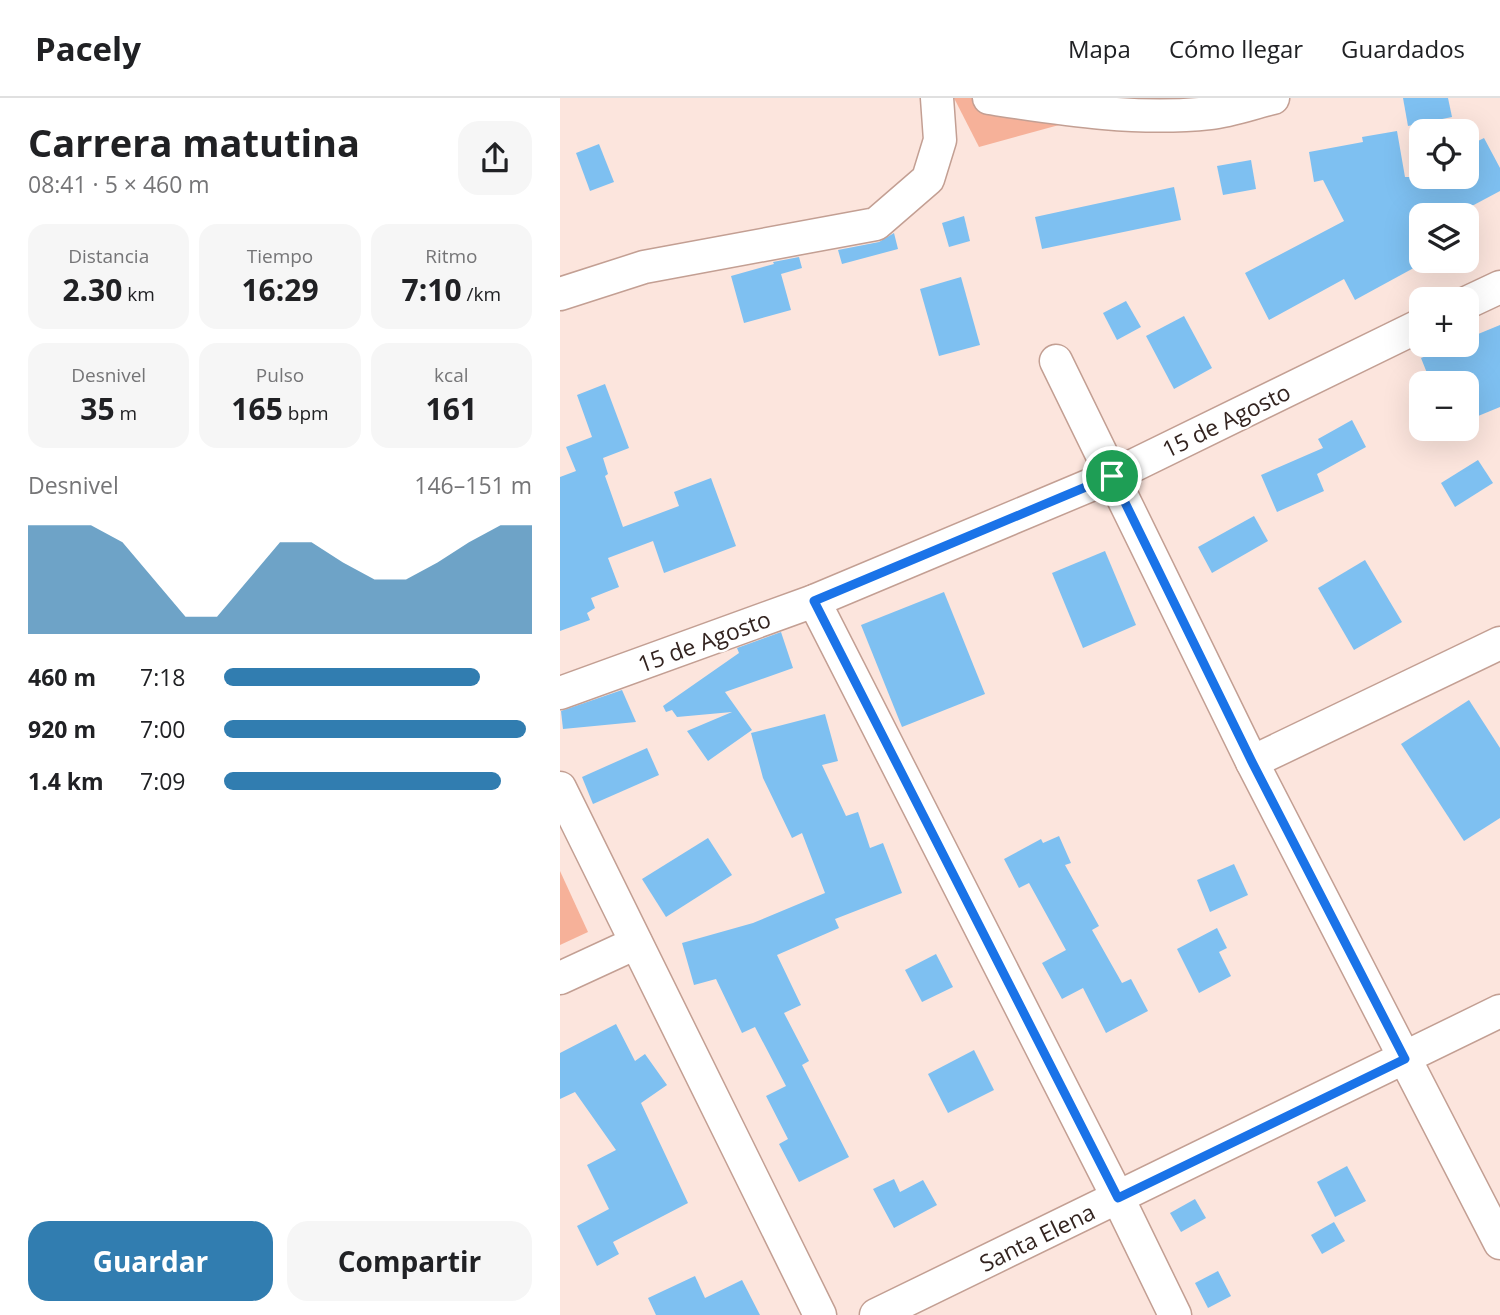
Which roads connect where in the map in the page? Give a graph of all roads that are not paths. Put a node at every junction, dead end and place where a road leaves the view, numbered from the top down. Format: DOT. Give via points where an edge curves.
graph roads {
  1 [pos="937,98"];
  2 [pos="989,98"];
  3 [pos="1273,98"];
  4 [pos="1500,287"];
  5 [pos="560,294"];
  6 [pos="1479,297"];
  7 [pos="1409,331"];
  8 [pos="1056,361"];
  9 [pos="1112,476"];
  10 [pos="814,601"];
  11 [pos="1500,643"];
  12 [pos="560,693"];
  13 [pos="1252,762"];
  14 [pos="560,788"];
  15 [pos="636,943"];
  16 [pos="560,978"];
  17 [pos="1500,1011"];
  18 [pos="1405,1059"];
  19 [pos="1118,1198"];
  20 [pos="1500,1243"];
  21 [pos="820,1315"];
  22 [pos="876,1315"];
  23 [pos="1175,1315"];
  1 -- 5 [label="street" via="940,140 928,178 876,224 643,267"];
  2 -- 3 [label="street" via="1071,111 1150,116 1212,113"];
  4 -- 6 [label="street"];
  7 -- 9 [label="street, 15 de Agosto"];
  8 -- 9 [label="street"];
  9 -- 10 [label="street, 15 de Agosto"];
  9 -- 13 [label="street"];
  10 -- 12 [label="street, 15 de Agosto"];
  10 -- 19 [label="street"];
  11 -- 13 [label="street"];
  13 -- 18 [label="street"];
  14 -- 15 [label="street"];
  15 -- 16 [label="street"];
  15 -- 21 [label="street"];
  17 -- 18 [label="street, Santa Elena"];
  18 -- 19 [label="street, Santa Elena"];
  18 -- 20 [label="street"];
  19 -- 22 [label="street, Santa Elena"];
  19 -- 23 [label="street"];
}
